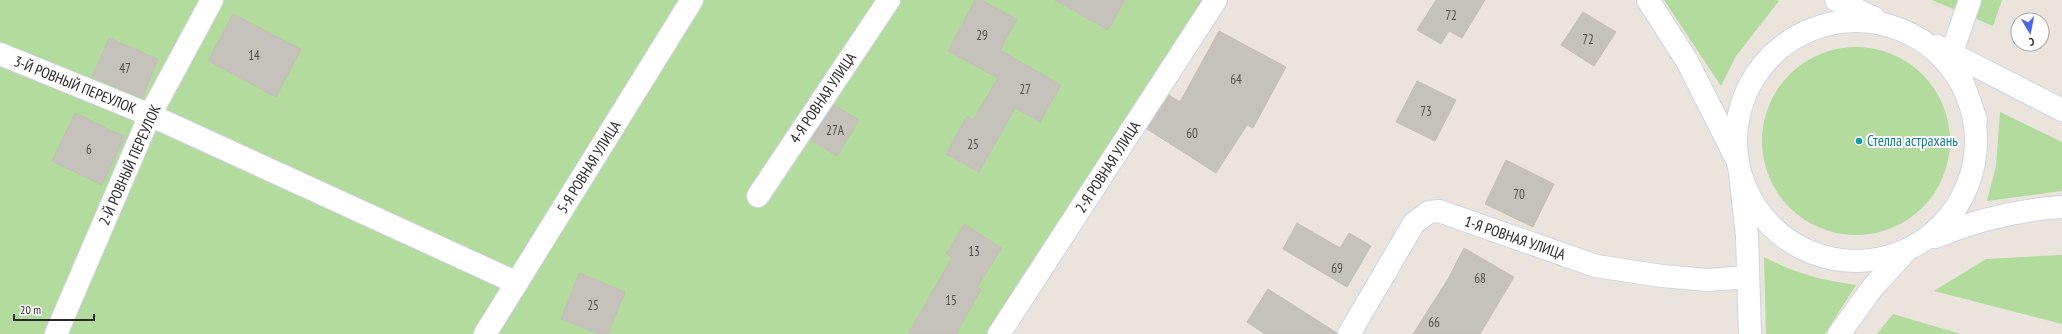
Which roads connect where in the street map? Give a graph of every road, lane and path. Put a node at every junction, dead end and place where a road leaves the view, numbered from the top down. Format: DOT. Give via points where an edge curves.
graph roads {
  1 [pos="212,0"];
  2 [pos="692,0"];
  3 [pos="889,0"];
  4 [pos="1216,0"];
  5 [pos="1648,0"];
  6 [pos="1836,0"];
  7 [pos="1970,0"];
  8 [pos="1882,22"];
  9 [pos="1926,42"];
  10 [pos="1952,52"];
  11 [pos="0,54"];
  12 [pos="2062,110"];
  13 [pos="150,115"];
  14 [pos="1976,120"];
  15 [pos="1738,166"];
  16 [pos="758,196"];
  17 [pos="2062,207"];
  18 [pos="1913,247"];
  19 [pos="1748,277"];
  20 [pos="516,283"];
  21 [pos="1842,333"];
  22 [pos="56,334"];
  23 [pos="485,334"];
  24 [pos="999,334"];
  25 [pos="1348,334"];
  26 [pos="1750,334"];
  1 -- 13 [label="street, 2-Й РОВНЫЙ ПЕРЕУЛОК"];
  2 -- 20 [label="street, 5-Я РОВНАЯ УЛИЦА"];
  3 -- 16 [label="street, 4-Я РОВНАЯ УЛИЦА"];
  4 -- 24 [label="street, 2-Я РОВНАЯ УЛИЦА"];
  5 -- 15 [label="street" via="1687,61"];
  6 -- 8 [label="street"];
  7 -- 10 [label="street"];
  8 -- 9 [label="street"];
  8 -- 15 [label="street" via="1835,21 1791,38 1756,70 1737,114"];
  9 -- 10 [label="street"];
  9 -- 14 [label="street" via="1959,76"];
  10 -- 12 [label="street"];
  10 -- 14 [label="street"];
  11 -- 13 [label="street, 3-Й РОВНЫЙ ПЕРЕУЛОК"];
  13 -- 20 [label="street, 3-Й РОВНЫЙ ПЕРЕУЛОК"];
  13 -- 22 [label="street, 2-Й РОВНЫЙ ПЕРЕУЛОК"];
  14 -- 18 [label="street" via="1975,167 1955,211"];
  15 -- 18 [label="street" via="1753,206 1786,240 1829,259 1876,260"];
  15 -- 19 [label="street" via="1747,236"];
  17 -- 18 [label="street" via="1999,216 1964,225"];
  18 -- 21 [label="street" via="1873,287"];
  19 -- 25 [label="street, 1-Я РОВНАЯ УЛИЦА" via="1707,280 1596,266 1438,211 1429,212 1414,223"];
  19 -- 26 [label="street"];
  20 -- 23 [label="street, 5-Я РОВНАЯ УЛИЦА"];
}
